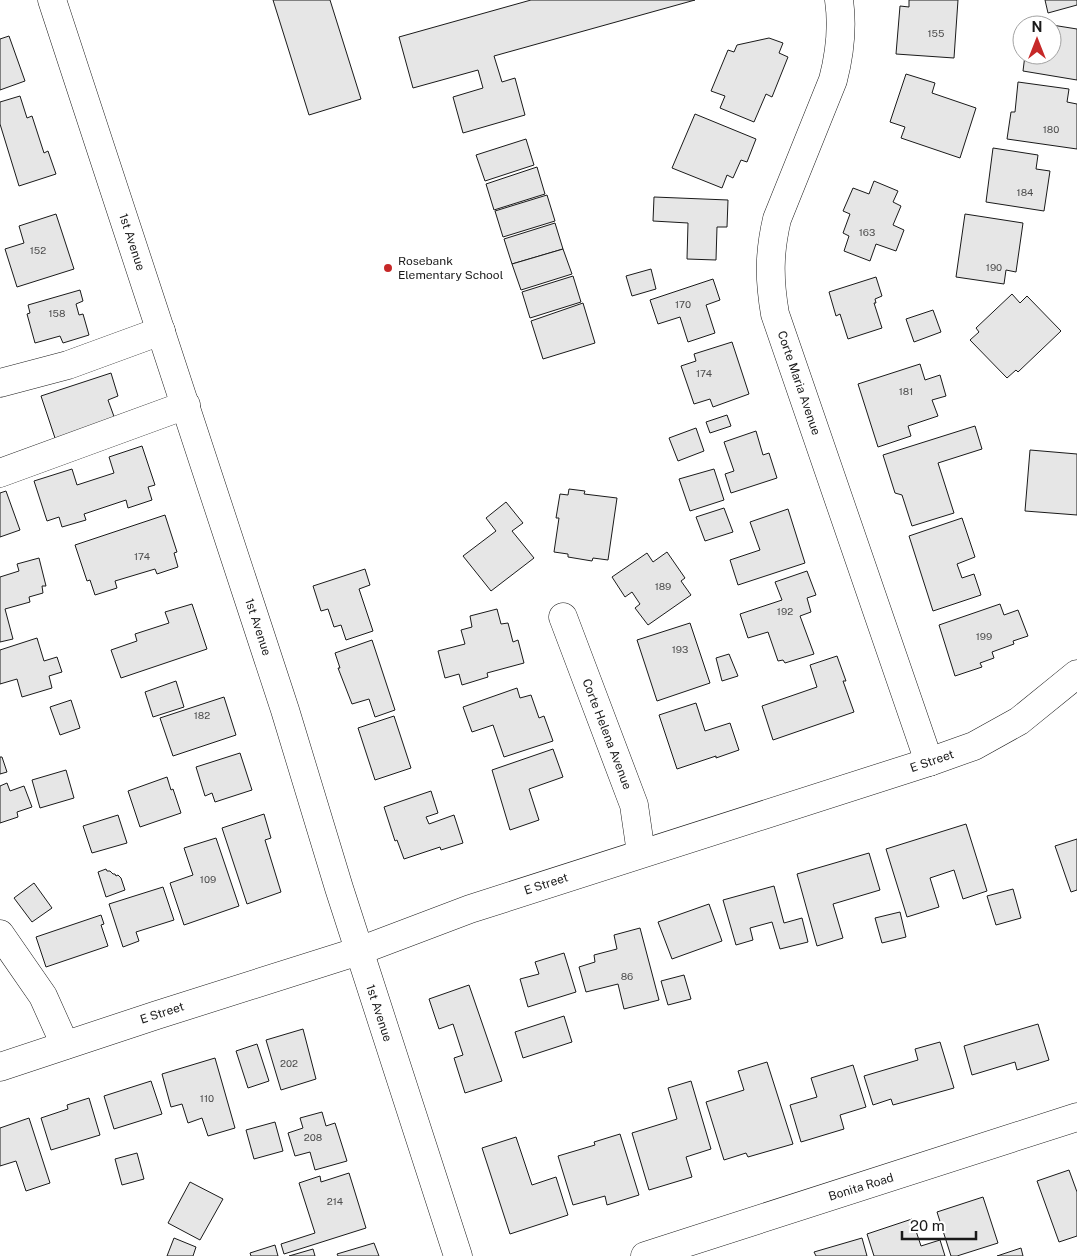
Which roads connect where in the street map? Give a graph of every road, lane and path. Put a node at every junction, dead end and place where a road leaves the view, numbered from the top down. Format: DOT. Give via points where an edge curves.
graph roads {
  1 [pos="52,0"];
  2 [pos="839,0"];
  3 [pos="161,331"];
  4 [pos="0,384"];
  5 [pos="186,406"];
  6 [pos="0,473"];
  7 [pos="563,617"];
  8 [pos="1077,674"];
  9 [pos="929,762"];
  10 [pos="641,853"];
  11 [pos="0,934"];
  12 [pos="359,951"];
  13 [pos="65,1045"];
  14 [pos="0,1068"];
  15 [pos="1077,1117"];
  16 [pos="458,1256"];
  17 [pos="645,1256"];
  1 -- 3 [label="street, 1st Avenue"];
  2 -- 9 [label="street, Corte Maria Avenue" via="842,26 838,63 777,219 770,263 771,289 778,322"];
  3 -- 4 [label="street" via="68,365"];
  3 -- 5 [label="street, 1st Avenue"];
  5 -- 6 [label="street"];
  5 -- 12 [label="street, 1st Avenue"];
  7 -- 10 [label="street, Corte Helena Avenue" via="634,805"];
  8 -- 9 [label="street, E Street" via="1019,721 974,746"];
  9 -- 10 [label="street, E Street"];
  10 -- 12 [label="street, E Street" via="470,909"];
  11 -- 13 [label="street" via="43,996"];
  12 -- 13 [label="street, E Street"];
  12 -- 16 [label="street, 1st Avenue"];
  13 -- 14 [label="street, E Street"];
  15 -- 17 [label="street, Bonita Road"];
}
